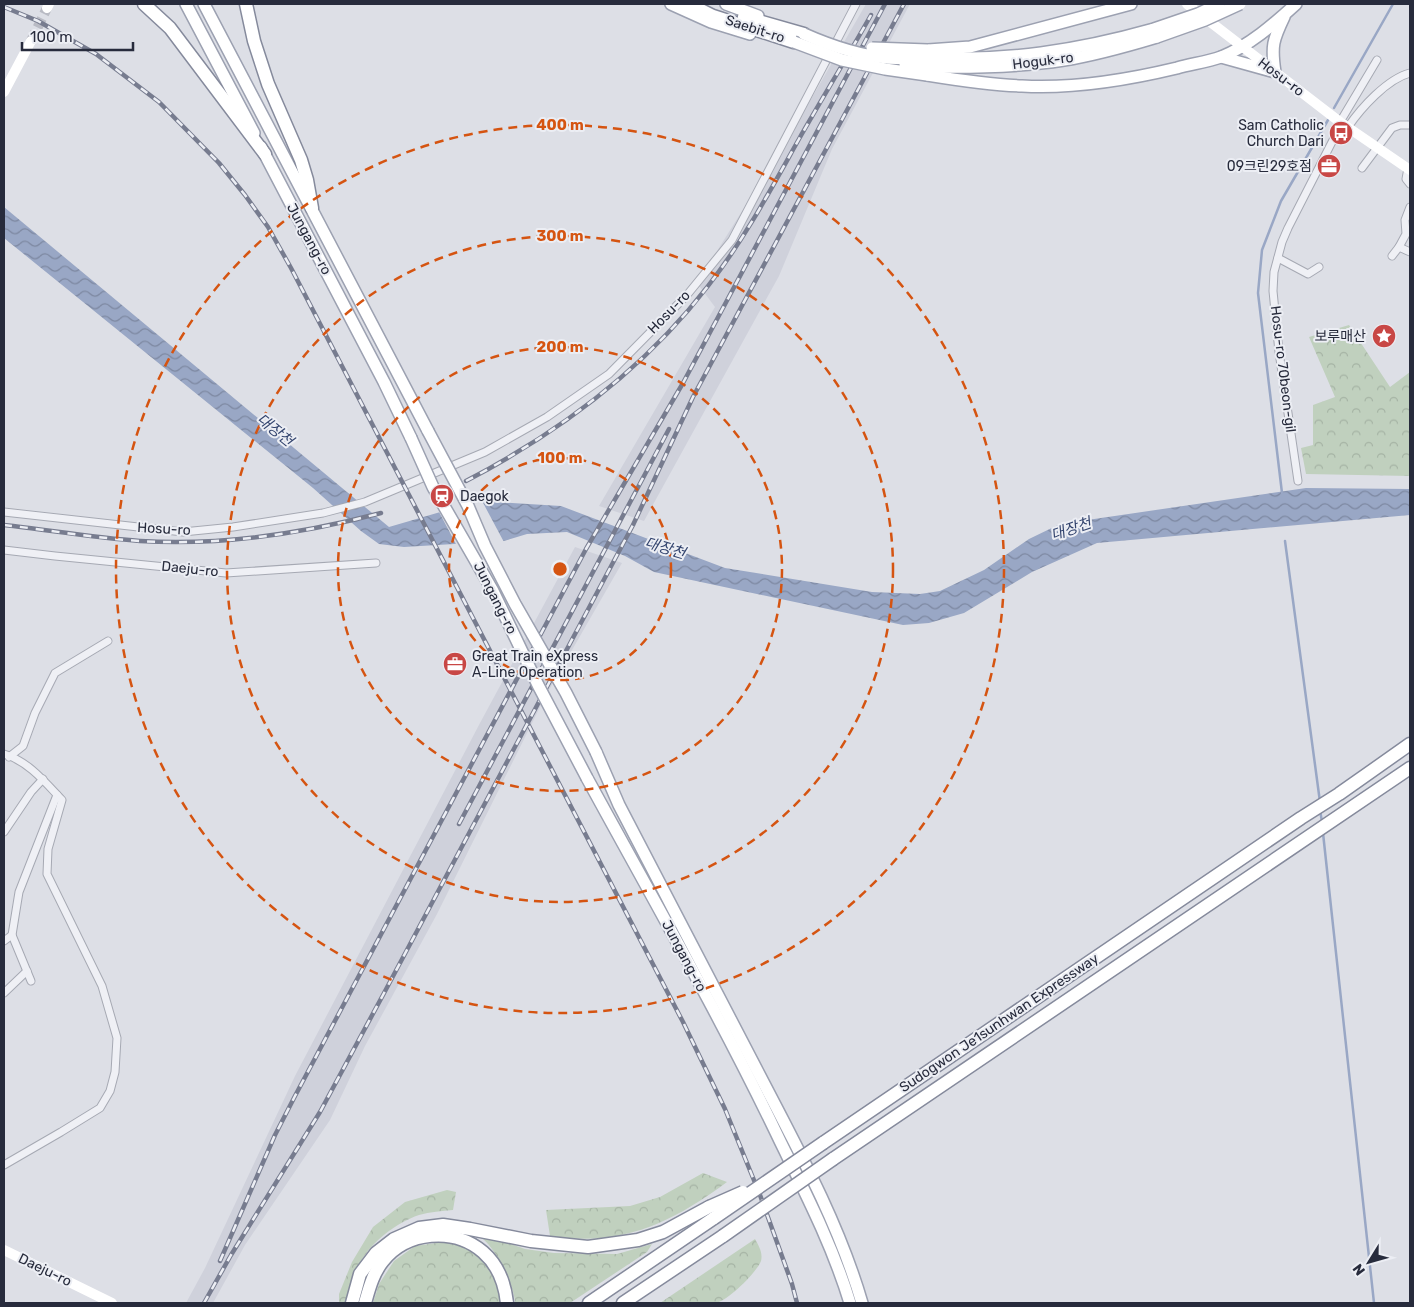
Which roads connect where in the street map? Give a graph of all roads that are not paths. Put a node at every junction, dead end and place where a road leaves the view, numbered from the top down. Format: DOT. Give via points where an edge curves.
graph roads {
  1 [pos="144,4"];
  2 [pos="186,4"];
  3 [pos="204,4"];
  4 [pos="246,4"];
  5 [pos="671,4"];
  6 [pos="689,4"];
  7 [pos="707,4"];
  8 [pos="726,4"];
  9 [pos="856,4"];
  10 [pos="1131,4"];
  11 [pos="1187,4"];
  12 [pos="1219,4"];
  13 [pos="1240,4"];
  14 [pos="1291,8"];
  15 [pos="1156,33"];
  16 [pos="799,38"];
  17 [pos="31,41"];
  18 [pos="1241,47"];
  19 [pos="1221,57"];
  20 [pos="1377,60"];
  21 [pos="927,62"];
  22 [pos="1275,72"];
  23 [pos="1410,73"];
  24 [pos="4,92"];
  25 [pos="1344,124"];
  26 [pos="1410,125"];
  27 [pos="1377,147"];
  28 [pos="265,154"];
  29 [pos="1362,168"];
  30 [pos="1409,169"];
  31 [pos="1410,184"];
  32 [pos="1410,207"];
  33 [pos="312,208"];
  34 [pos="1399,247"];
  35 [pos="1410,252"];
  36 [pos="1392,256"];
  37 [pos="1278,258"];
  38 [pos="1318,266"];
  39 [pos="1298,481"];
  40 [pos="4,512"];
  41 [pos="4,550"];
  42 [pos="376,563"];
  43 [pos="108,641"];
  44 [pos="1410,744"];
  45 [pos="6,756"];
  46 [pos="1410,768"];
  47 [pos="43,780"];
  48 [pos="57,795"];
  49 [pos="4,832"];
  50 [pos="12,935"];
  51 [pos="4,941"];
  52 [pos="27,971"];
  53 [pos="31,981"];
  54 [pos="4,993"];
  55 [pos="4,1165"];
  56 [pos="712,1213"];
  57 [pos="4,1250"];
  58 [pos="661,1278"];
  59 [pos="112,1303"];
  60 [pos="352,1303"];
  61 [pos="365,1303"];
  62 [pos="507,1303"];
  63 [pos="589,1303"];
  64 [pos="623,1303"];
  65 [pos="634,1303"];
  66 [pos="850,1303"];
  67 [pos="862,1303"];
  1 -- 28 [label="highway" via="170,28"];
  2 -- 28 [label="main road, Jungang-ro"];
  3 -- 33 [label="main road, Jungang-ro"];
  4 -- 33 [label="highway" via="268,84 301,160"];
  5 -- 16 [label="main road" via="711,22 762,38"];
  6 -- 16 [label="highway, Saebit-ro" via="713,16"];
  7 -- 16 [label="highway, Saebit-ro"];
  8 -- 16 [label="main road"];
  9 -- 40 [label="street, Hosu-ro" via="732,240 688,295 608,374 547,417 485,452 366,502 323,513 183,532"];
  10 -- 21 [label="main road" via="970,47"];
  11 -- 18 [label="main road, Hosu-ro"];
  12 -- 15 [label="main road, bridge"];
  13 -- 15 [label="main road, bridge" via="1205,20"];
  14 -- 18 [label="main road"];
  14 -- 22 [label="main road" via="1276,35 1272,50"];
  15 -- 21 [label="main road, Hoguk-ro" via="1065,60 1018,66 968,68"];
  16 -- 21 [label="main road, bridge" via="888,50"];
  16 -- 21 [label="main road, bridge" via="846,55 888,64"];
  17 -- 24 [label="main road"];
  18 -- 19 [label="main road"];
  18 -- 22 [label="main road, Hosu-ro"];
  19 -- 21 [label="main road" via="1157,73 1083,85 980,83"];
  19 -- 22 [label="main road"];
  20 -- 25 [label="street"];
  22 -- 25 [label="main road, Hosu-ro"];
  23 -- 25 [label="street" via="1397,78"];
  25 -- 27 [label="main road, Hosu-ro"];
  25 -- 37 [label="street, Hosu-ro 70beon-gil" via="1288,228"];
  26 -- 27 [label="street" via="1392,128"];
  27 -- 29 [label="street"];
  27 -- 30 [label="main road, Hosu-ro"];
  28 -- 66 [label="main road, Jungang-ro, bridge" via="384,382 433,487 493,591 538,685 762,1104 812,1205"];
  30 -- 31 [label="street, Hosu-ro" via="1406,179"];
  32 -- 34 [label="street" via="1405,220 1406,234"];
  33 -- 67 [label="main road, Jungang-ro, bridge" via="468,506 515,604 566,692 618,805 775,1104 839,1237"];
  34 -- 35 [label="street"];
  34 -- 36 [label="street"];
  37 -- 38 [label="street" via="1308,274"];
  37 -- 39 [label="street, Hosu-ro 70beon-gil" via="1274,291 1279,352"];
  41 -- 42 [label="street, Daeju-ro" via="226,574"];
  43 -- 45 [label="street" via="55,673 23,746"];
  44 -- 56 [label="highway, Sudogwon Je1sunhwan Expressway, bridge" via="768,1181"];
  45 -- 47 [label="street" via="35,771"];
  46 -- 58 [label="highway, Sudogwon Je1sunhwan Expressway, bridge"];
  47 -- 48 [label="street"];
  47 -- 49 [label="street"];
  48 -- 50 [label="street" via="19,892"];
  48 -- 55 [label="street" via="62,800 48,849 47,874 102,986 117,1038 115,1072 110,1091 100,1108"];
  50 -- 51 [label="street"];
  50 -- 52 [label="street"];
  52 -- 53 [label="street"];
  52 -- 54 [label="street"];
  56 -- 60 [label="highway" via="638,1240 588,1247 531,1241 443,1225 419,1228 394,1239 376,1253 360,1274"];
  56 -- 63 [label="highway, Sudogwon Je1sunhwan Expressway"];
  57 -- 59 [label="main road, Daeju-ro"];
  58 -- 64 [label="highway, Sudogwon Je1sunhwan Expressway"];
  58 -- 65 [label="highway"];
  61 -- 62 [label="highway" via="383,1260 409,1241 437,1234 452,1236 482,1251 501,1278"];
}
